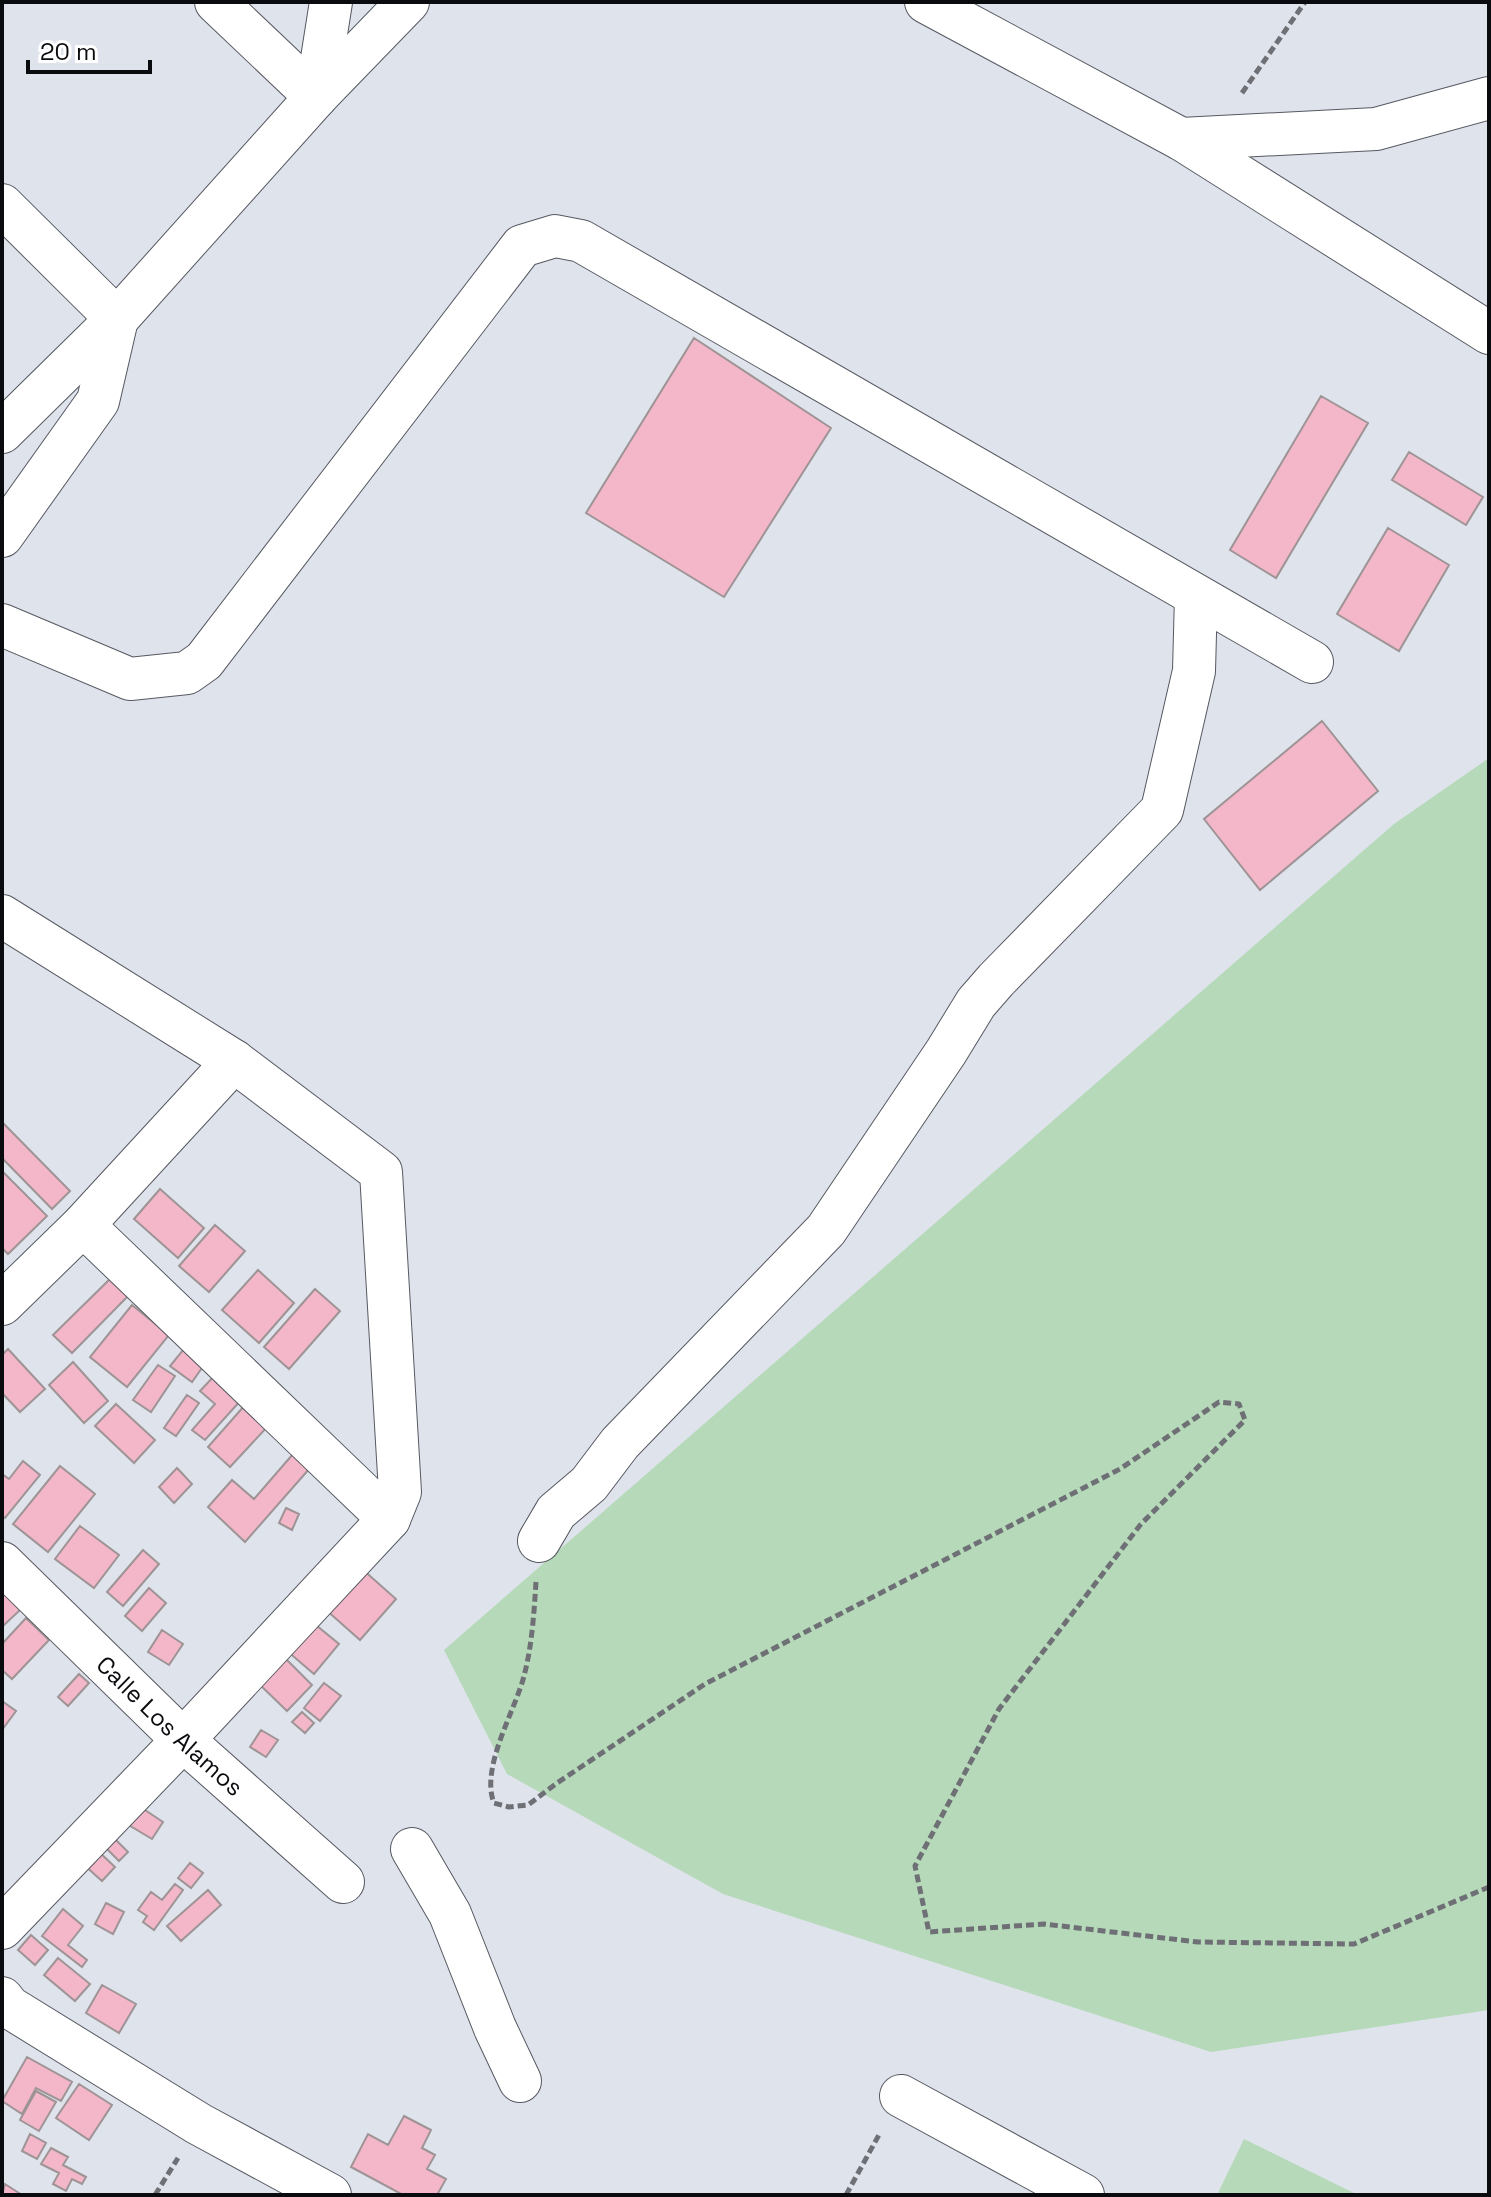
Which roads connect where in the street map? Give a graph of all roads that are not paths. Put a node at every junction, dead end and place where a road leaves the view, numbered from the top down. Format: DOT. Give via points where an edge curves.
graph roads {
  1 [pos="216,2"];
  2 [pos="331,2"];
  3 [pos="408,2"];
  4 [pos="926,2"];
  5 [pos="316,97"];
  6 [pos="1489,98"];
  7 [pos="1181,139"];
  8 [pos="2,205"];
  9 [pos="117,319"];
  10 [pos="1489,333"];
  11 [pos="2,432"];
  12 [pos="2,536"];
  13 [pos="1196,596"];
  14 [pos="2,625"];
  15 [pos="1312,662"];
  16 [pos="2,916"];
  17 [pos="234,1061"];
  18 [pos="83,1225"];
  19 [pos="2,1304"];
  20 [pos="389,1519"];
  21 [pos="539,1541"];
  22 [pos="2,1563"];
  23 [pos="183,1740"];
  24 [pos="412,1849"];
  25 [pos="343,1882"];
  26 [pos="2,1928"];
  27 [pos="2,1998"];
  28 [pos="520,2081"];
  29 [pos="901,2096"];
  30 [pos="330,2195"];
  31 [pos="1083,2195"];
  1 -- 5 [label="street"];
  2 -- 5 [label="street"];
  3 -- 5 [label="street"];
  4 -- 7 [label="street"];
  5 -- 9 [label="street"];
  6 -- 7 [label="street" via="1376,129"];
  7 -- 10 [label="street"];
  8 -- 9 [label="street"];
  9 -- 11 [label="street"];
  9 -- 12 [label="street" via="98,401"];
  13 -- 14 [label="street" via="581,241 555,236 522,246 204,661 187,673 130,679"];
  13 -- 15 [label="street"];
  13 -- 21 [label="street" via="1194,671 1162,810 976,1003 826,1230 620,1443 589,1484 556,1512"];
  16 -- 17 [label="street"];
  17 -- 18 [label="street"];
  17 -- 20 [label="street" via="381,1172 400,1492"];
  18 -- 19 [label="street"];
  18 -- 20 [label="street"];
  20 -- 23 [label="street"];
  22 -- 23 [label="street, Calle Los Alamos"];
  23 -- 25 [label="street, Calle Los Alamos"];
  23 -- 26 [label="street"];
  24 -- 28 [label="street" via="450,1914"];
  27 -- 30 [label="street" via="199,2124"];
  29 -- 31 [label="street"];
}
